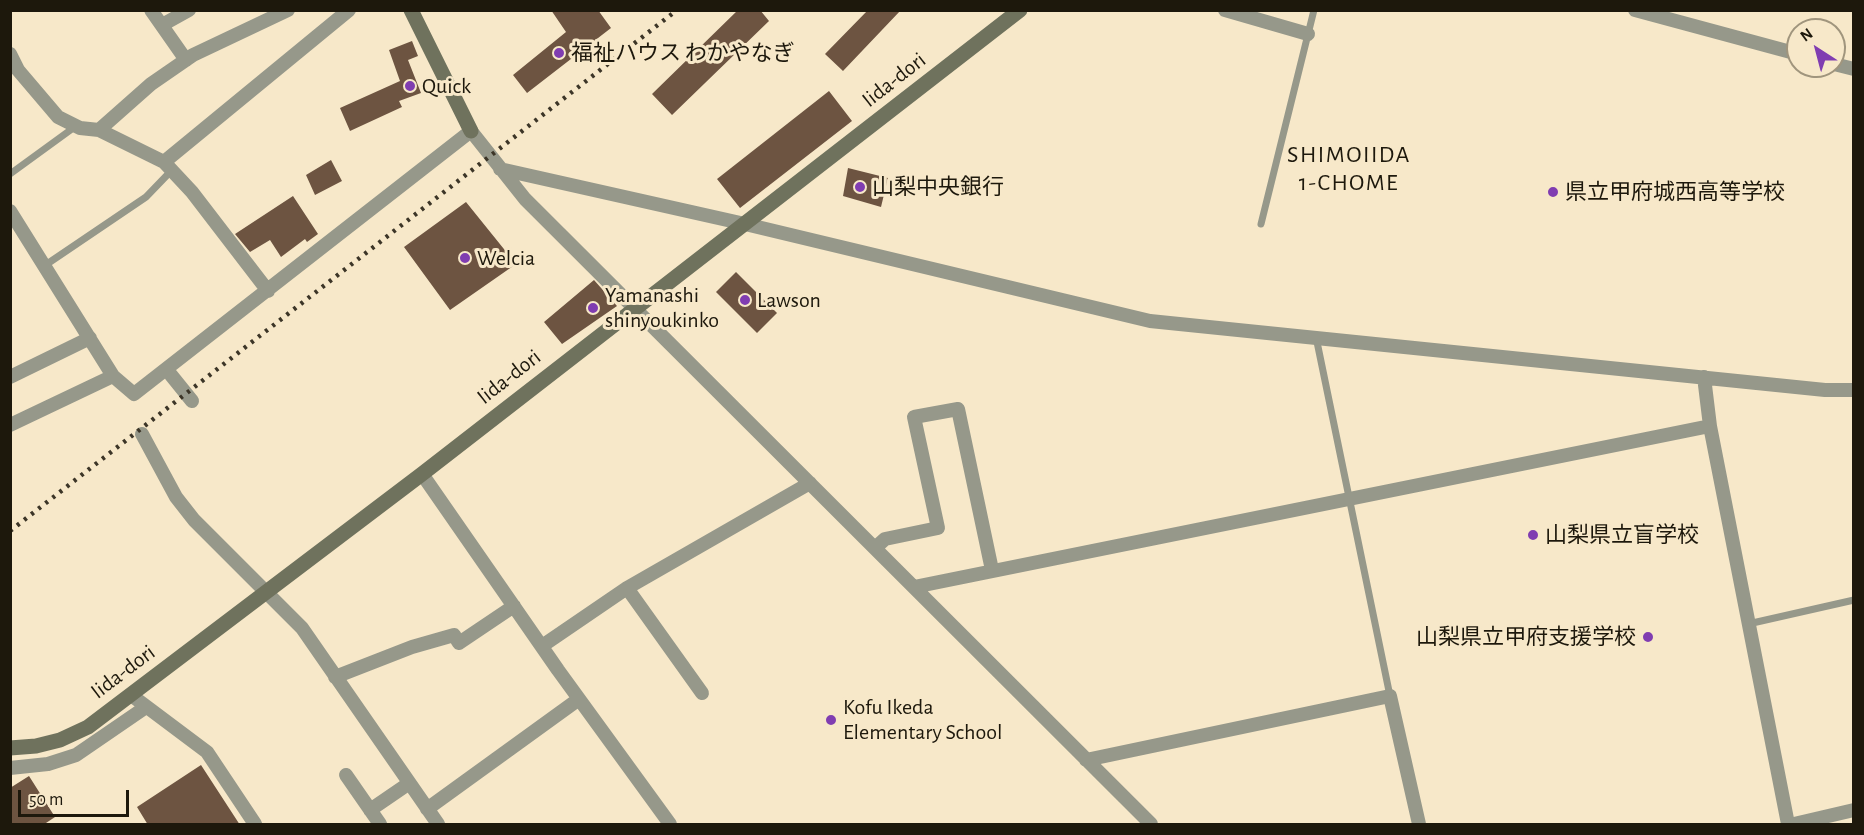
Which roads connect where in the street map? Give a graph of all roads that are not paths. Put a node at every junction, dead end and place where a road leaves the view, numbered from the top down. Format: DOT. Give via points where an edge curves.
graph roads {
  1 [pos="151,10"];
  2 [pos="189,10"];
  3 [pos="288,10"];
  4 [pos="349,10"];
  5 [pos="411,10"];
  6 [pos="1020,10"];
  7 [pos="1225,10"];
  8 [pos="1314,10"];
  9 [pos="1635,10"];
  10 [pos="162,25"];
  11 [pos="1308,34"];
  12 [pos="1786,51"];
  13 [pos="10,54"];
  14 [pos="186,60"];
  15 [pos="76,126"];
  16 [pos="99,130"];
  17 [pos="471,131"];
  18 [pos="168,166"];
  19 [pos="500,169"];
  20 [pos="10,174"];
  21 [pos="10,211"];
  22 [pos="745,224"];
  23 [pos="1261,224"];
  24 [pos="44,266"];
  25 [pos="268,291"];
  26 [pos="634,307"];
  27 [pos="1316,337"];
  28 [pos="90,338"];
  29 [pos="171,375"];
  30 [pos="113,376"];
  31 [pos="10,377"];
  32 [pos="1704,377"];
  33 [pos="1854,390"];
  34 [pos="192,401"];
  35 [pos="10,425"];
  36 [pos="1710,426"];
  37 [pos="142,434"];
  38 [pos="422,474"];
  39 [pos="810,483"];
  40 [pos="1348,498"];
  41 [pos="875,548"];
  42 [pos="992,570"];
  43 [pos="914,586"];
  44 [pos="627,588"];
  45 [pos="267,591"];
  46 [pos="1854,600"];
  47 [pos="514,606"];
  48 [pos="1748,624"];
  49 [pos="542,646"];
  50 [pos="335,677"];
  51 [pos="702,693"];
  52 [pos="1390,696"];
  53 [pos="126,699"];
  54 [pos="579,699"];
  55 [pos="146,707"];
  56 [pos="10,748"];
  57 [pos="1086,760"];
  58 [pos="10,768"];
  59 [pos="346,775"];
  60 [pos="408,784"];
  61 [pos="427,809"];
  62 [pos="370,810"];
  63 [pos="1854,810"];
  64 [pos="255,825"];
  65 [pos="380,825"];
  66 [pos="438,825"];
  67 [pos="670,825"];
  68 [pos="1150,825"];
  69 [pos="1419,825"];
  70 [pos="1788,825"];
  71 [pos="1794,825"];
  1 -- 10 [label="street"];
  2 -- 10 [label="street"];
  3 -- 14 [label="street"];
  4 -- 18 [label="street"];
  5 -- 17 [label="main road"];
  6 -- 22 [label="main road, Iida-dori"];
  7 -- 11 [label="street"];
  8 -- 11 [label="lane"];
  9 -- 12 [label="street"];
  10 -- 14 [label="street"];
  11 -- 23 [label="lane"];
  13 -- 15 [label="street" via="18,70 58,117"];
  14 -- 16 [label="street" via="150,84"];
  15 -- 16 [label="street"];
  15 -- 20 [label="lane"];
  16 -- 18 [label="street"];
  17 -- 19 [label="street"];
  17 -- 25 [label="street"];
  18 -- 24 [label="lane" via="146,197"];
  18 -- 25 [label="street"];
  19 -- 22 [label="street"];
  19 -- 26 [label="street"];
  21 -- 24 [label="street"];
  22 -- 26 [label="main road, Iida-dori"];
  22 -- 27 [label="street" via="1150,321"];
  24 -- 28 [label="street"];
  25 -- 30 [label="street" via="134,394"];
  26 -- 38 [label="main road, Iida-dori"];
  26 -- 39 [label="street"];
  27 -- 32 [label="street"];
  27 -- 40 [label="lane"];
  28 -- 30 [label="street"];
  28 -- 31 [label="street"];
  29 -- 34 [label="street"];
  30 -- 35 [label="street"];
  32 -- 33 [label="street"];
  32 -- 36 [label="street"];
  36 -- 40 [label="street"];
  36 -- 48 [label="street"];
  37 -- 45 [label="street" via="176,497 194,520"];
  38 -- 45 [label="main road, Iida-dori"];
  38 -- 47 [label="street"];
  39 -- 41 [label="street"];
  39 -- 44 [label="street"];
  40 -- 42 [label="street"];
  40 -- 52 [label="lane"];
  41 -- 42 [label="street" via="885,539 938,528 914,417 958,409"];
  41 -- 43 [label="street"];
  42 -- 43 [label="street"];
  43 -- 57 [label="street"];
  44 -- 49 [label="street"];
  44 -- 51 [label="street"];
  45 -- 50 [label="street" via="302,628"];
  45 -- 53 [label="main road, Iida-dori"];
  46 -- 48 [label="lane"];
  47 -- 49 [label="street"];
  47 -- 50 [label="street" via="459,643 454,635"];
  48 -- 70 [label="street"];
  49 -- 54 [label="street"];
  50 -- 60 [label="street"];
  52 -- 57 [label="street"];
  52 -- 69 [label="street"];
  53 -- 55 [label="street"];
  53 -- 56 [label="main road, Iida-dori" via="88,727 60,740"];
  54 -- 61 [label="street"];
  54 -- 67 [label="street"];
  55 -- 58 [label="street" via="76,755 48,764"];
  55 -- 64 [label="street" via="207,752"];
  57 -- 68 [label="street"];
  59 -- 62 [label="street"];
  60 -- 61 [label="street"];
  60 -- 62 [label="street"];
  61 -- 66 [label="street"];
  62 -- 65 [label="street"];
  63 -- 71 [label="street"];
}
